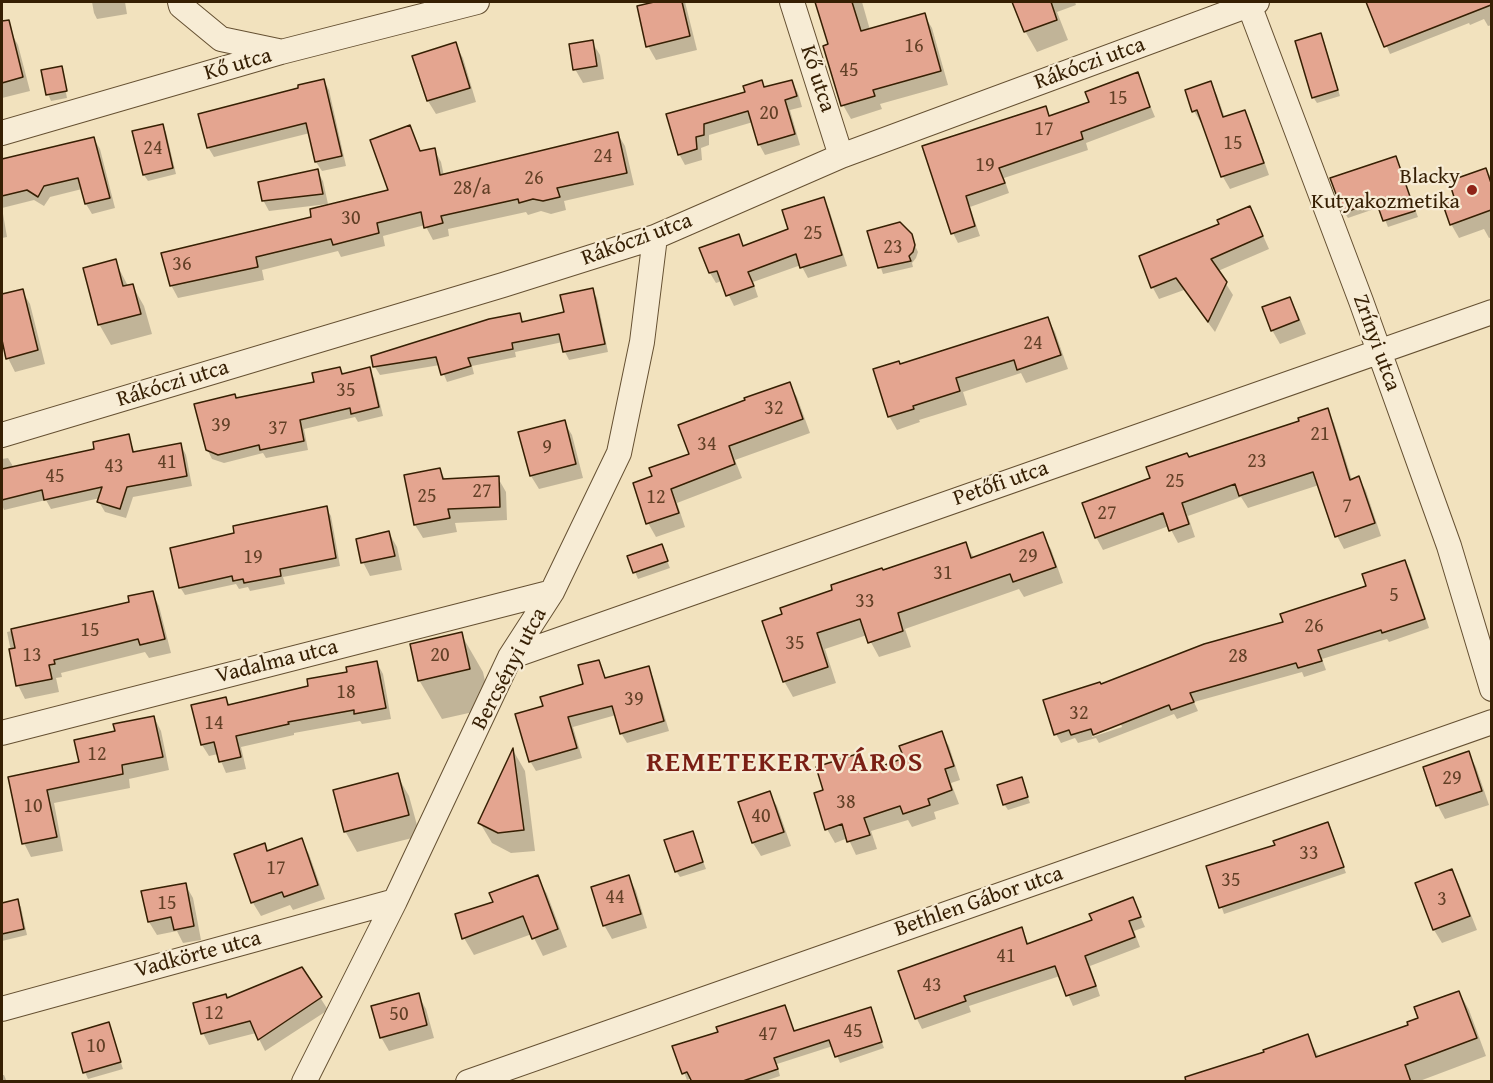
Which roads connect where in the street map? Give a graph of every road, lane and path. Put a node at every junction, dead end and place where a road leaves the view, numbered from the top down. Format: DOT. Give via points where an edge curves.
graph roads {
  1 [pos="180,2"];
  2 [pos="477,2"];
  3 [pos="792,2"];
  4 [pos="1252,2"];
  5 [pos="281,52"];
  6 [pos="2,133"];
  7 [pos="841,156"];
  8 [pos="655,237"];
  9 [pos="1491,312"];
  10 [pos="1379,351"];
  11 [pos="2,435"];
  12 [pos="552,592"];
  13 [pos="510,657"];
  14 [pos="1491,688"];
  15 [pos="1491,722"];
  16 [pos="2,733"];
  17 [pos="395,901"];
  18 [pos="2,1009"];
  19 [pos="304,1082"];
  20 [pos="468,1082"];
  1 -- 5 [label="street" via="221,39"];
  2 -- 5 [label="street, Kő utca"];
  3 -- 7 [label="street, Kő utca"];
  4 -- 7 [label="street, Rákóczi utca"];
  4 -- 10 [label="street, Zrínyi utca"];
  5 -- 6 [label="street, Kő utca"];
  7 -- 8 [label="street, Rákóczi utca"];
  8 -- 11 [label="street, Rákóczi utca"];
  8 -- 12 [label="street, Bercsényi utca" via="642,342 619,453"];
  9 -- 10 [label="street, Petőfi utca"];
  10 -- 13 [label="street, Petőfi utca"];
  10 -- 14 [label="street, Zrínyi utca" via="1449,546"];
  12 -- 13 [label="street, Bercsényi utca"];
  12 -- 16 [label="street, Vadalma utca"];
  13 -- 17 [label="street, Bercsényi utca"];
  15 -- 20 [label="street, Bethlen Gábor utca"];
  17 -- 18 [label="street, Vadkörte utca"];
  17 -- 19 [label="street, Bercsényi utca"];
}
